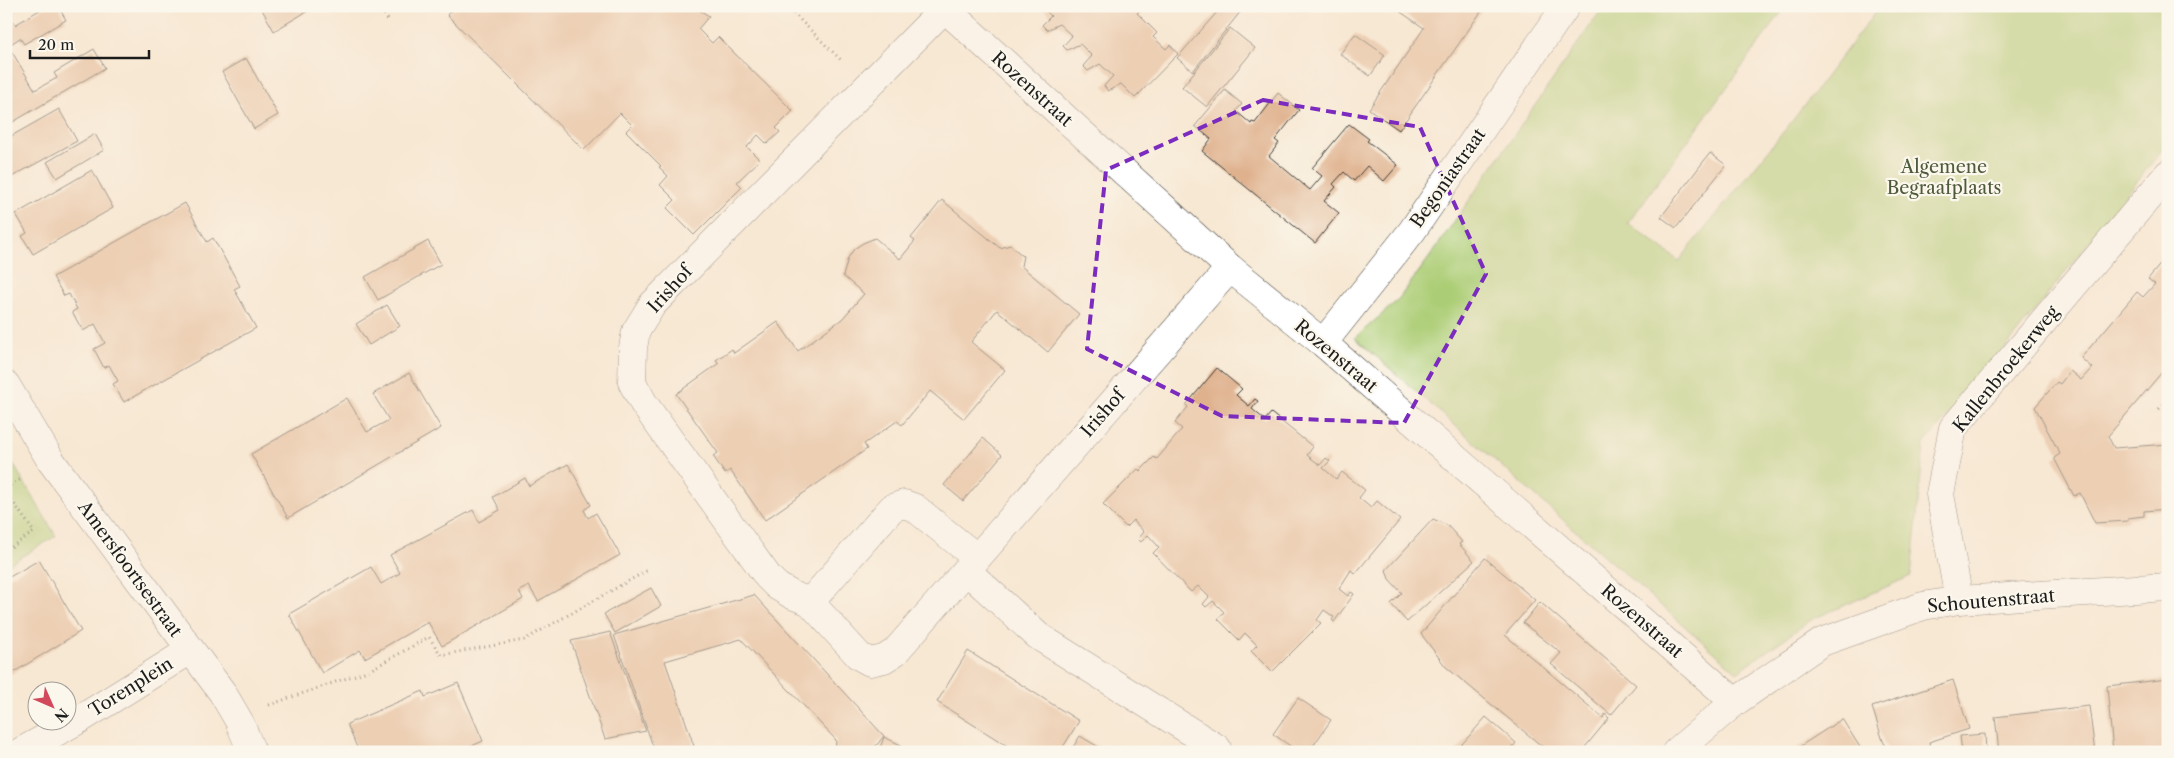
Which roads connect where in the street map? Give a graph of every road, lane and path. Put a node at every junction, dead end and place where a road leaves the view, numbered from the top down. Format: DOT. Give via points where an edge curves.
graph roads {
  1 [pos="379,6"];
  2 [pos="786,6"];
  3 [pos="1566,6"];
  4 [pos="943,7"];
  5 [pos="388,20"];
  6 [pos="868,86"];
  7 [pos="2168,174"];
  8 [pos="1230,268"];
  9 [pos="1323,344"];
  10 [pos="6,385"];
  11 [pos="2168,399"];
  12 [pos="2159,410"];
  13 [pos="6,492"];
  14 [pos="6,550"];
  15 [pos="972,564"];
  16 [pos="648,570"];
  17 [pos="2168,587"];
  18 [pos="1959,600"];
  19 [pos="810,602"];
  20 [pos="189,651"];
  21 [pos="1735,702"];
  22 [pos="239,721"];
  23 [pos="1217,748"];
  24 [pos="20,752"];
  25 [pos="252,752"];
  26 [pos="1676,752"];
  1 -- 5 [label="path"];
  2 -- 6 [label="path"];
  3 -- 9 [label="street, Begoniastraat" via="1412,231"];
  4 -- 6 [label="street, Irishof"];
  4 -- 8 [label="street, Rozenstraat"];
  6 -- 19 [label="street, Irishof" via="652,305 636,331 633,348 632,382 644,404 768,577 792,595"];
  7 -- 18 [label="street, Kallenbroekerweg" via="1953,428 1940,494"];
  8 -- 9 [label="street, Rozenstraat"];
  8 -- 15 [label="street, Irishof"];
  9 -- 21 [label="street, Rozenstraat"];
  10 -- 20 [label="street, Amersfoortsestraat" via="51,462"];
  11 -- 12 [label="path"];
  13 -- 14 [label="path" via="34,532"];
  15 -- 19 [label="street" via="915,508 904,504 892,508"];
  15 -- 19 [label="street, Irishof" via="895,652 884,659 870,662 859,656"];
  15 -- 23 [label="street" via="1038,636"];
  16 -- 22 [label="path" via="524,640 441,656 429,637 370,670 262,707"];
  17 -- 18 [label="street, Schoutenstraat"];
  18 -- 21 [label="street, Schoutenstraat" via="1923,606 1822,642"];
  20 -- 22 [label="street, Amersfoortsestraat" via="222,692"];
  20 -- 24 [label="street, Torenplein" via="82,718"];
  21 -- 26 [label="street, Schoutenstraat"];
  22 -- 25 [label="street, Amersfoortsestraat"];
}
